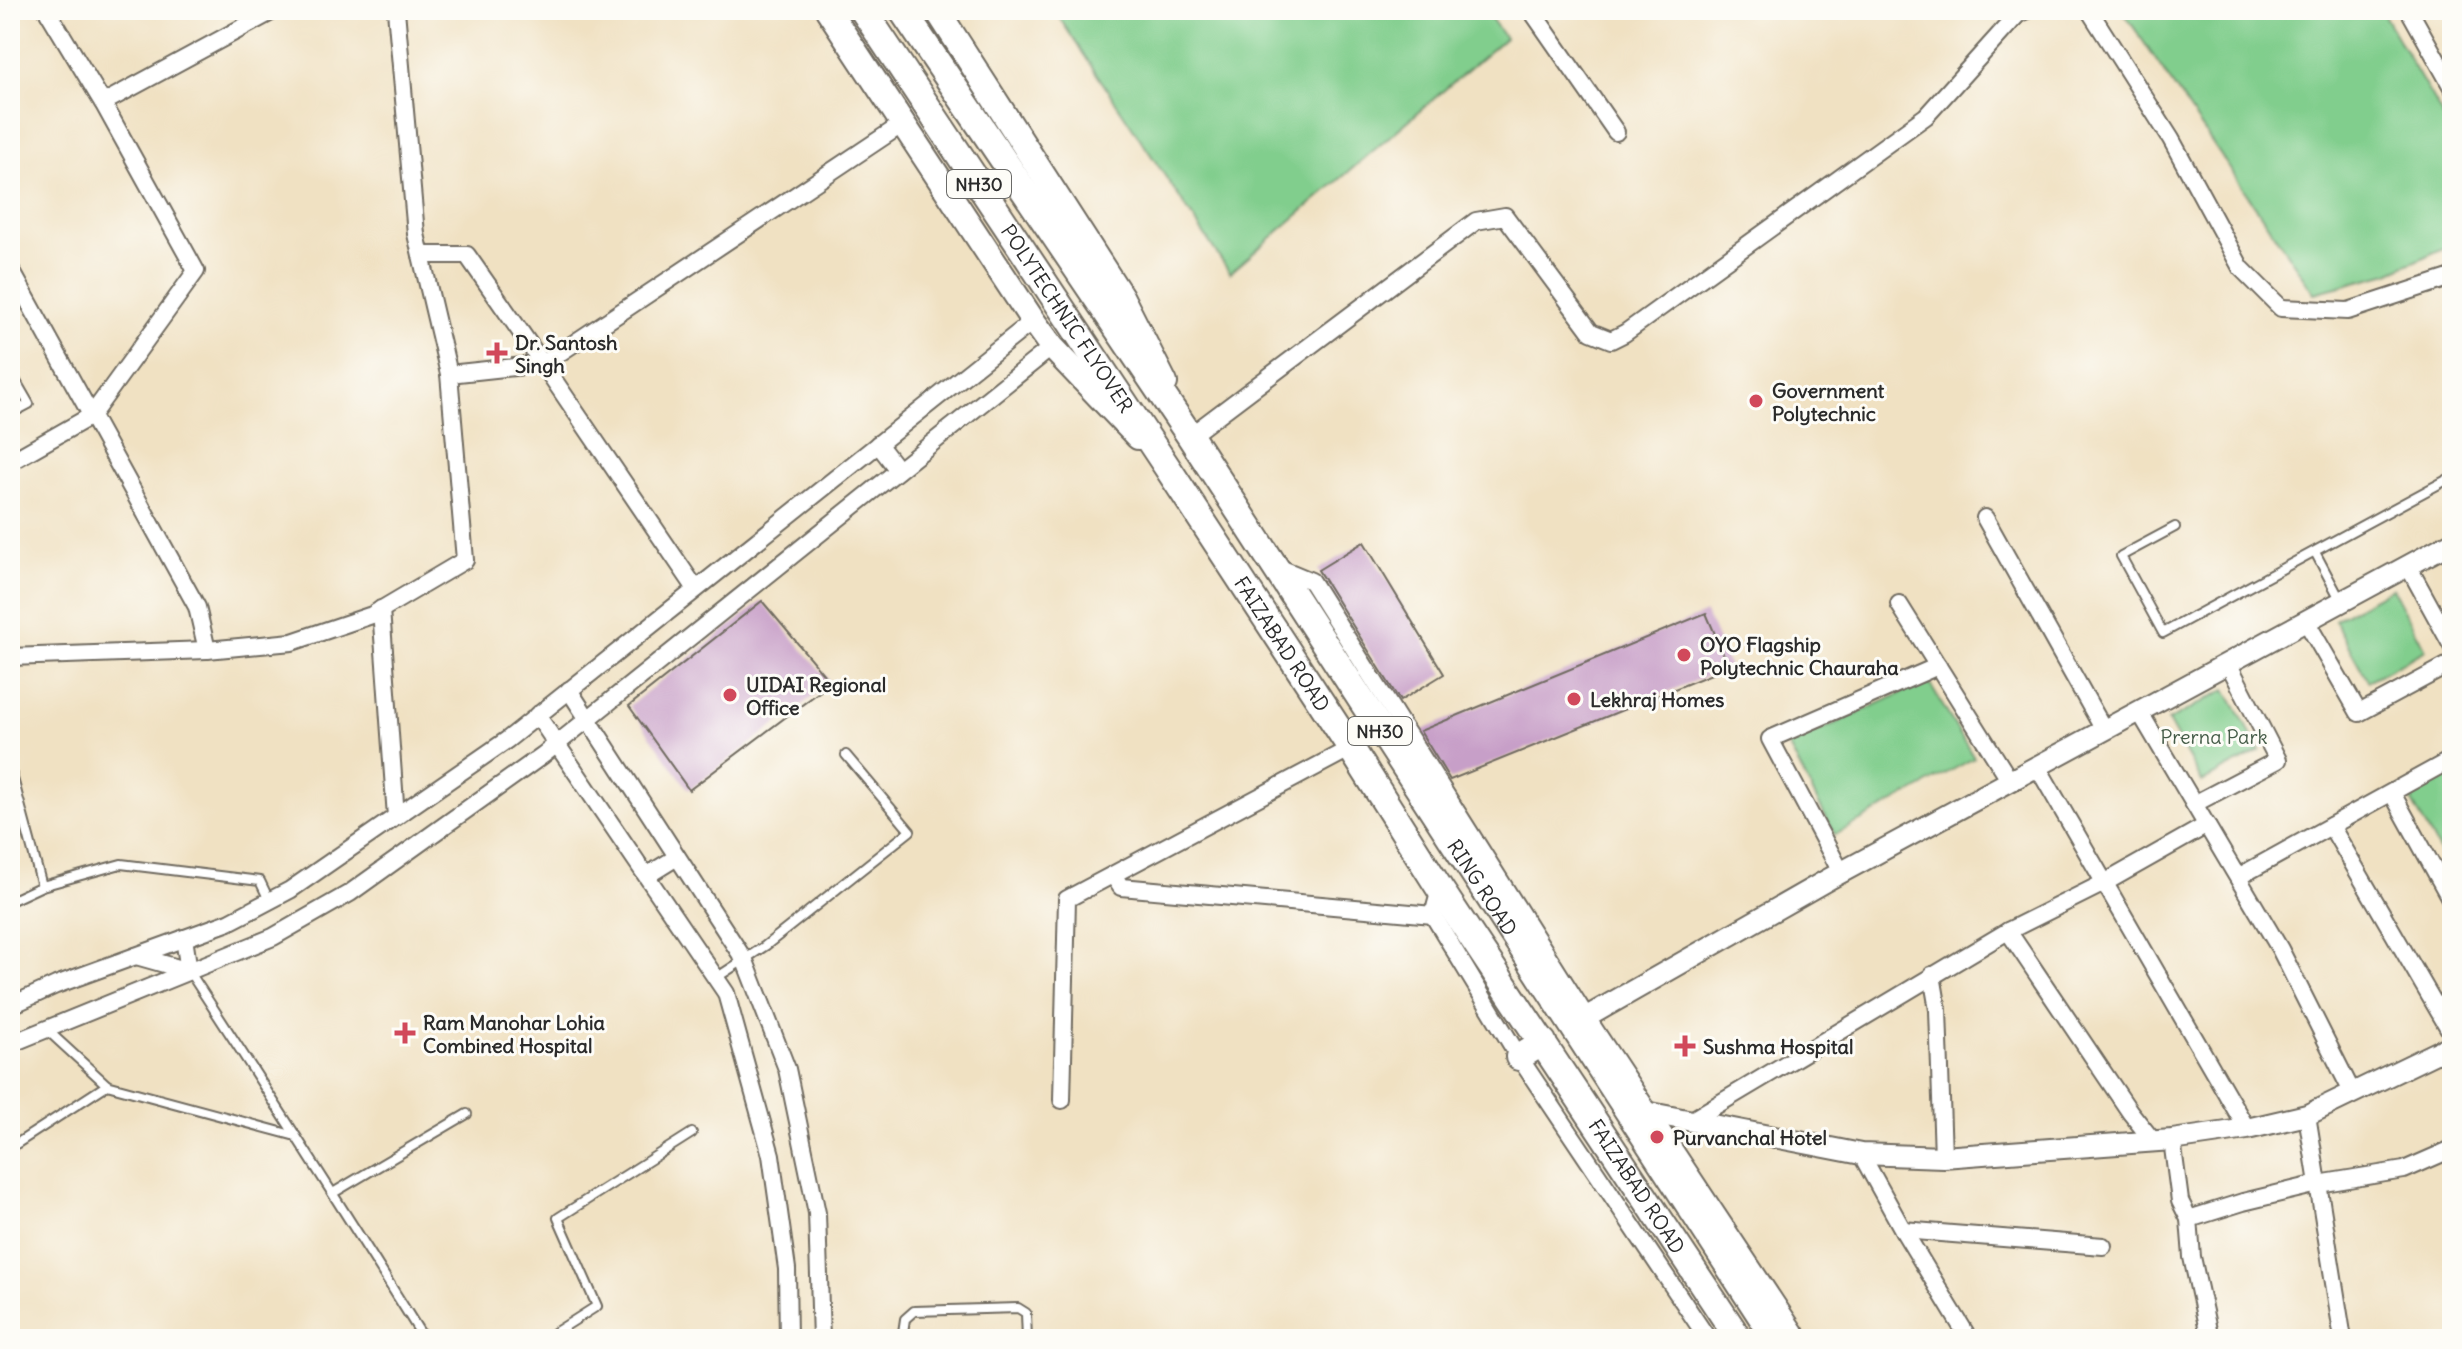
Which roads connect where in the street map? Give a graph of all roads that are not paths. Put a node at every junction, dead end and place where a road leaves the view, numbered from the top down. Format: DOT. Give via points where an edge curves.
graph roads {
  1 [pos="47,10"];
  2 [pos="275,10"];
  3 [pos="396,10"];
  4 [pos="828,10"];
  5 [pos="863,10"];
  6 [pos="902,10"];
  7 [pos="937,10"];
  8 [pos="1531,10"];
  9 [pos="2028,10"];
  10 [pos="2089,10"];
  11 [pos="2409,10"];
  12 [pos="2452,87"];
  13 [pos="103,103"];
  14 [pos="904,123"];
  15 [pos="1616,132"];
  16 [pos="421,255"];
  17 [pos="10,268"];
  18 [pos="2452,277"];
  19 [pos="1033,321"];
  20 [pos="1052,347"];
  21 [pos="543,364"];
  22 [pos="10,371"];
  23 [pos="449,374"];
  24 [pos="10,414"];
  25 [pos="91,416"];
  26 [pos="1190,436"];
  27 [pos="878,444"];
  28 [pos="10,462"];
  29 [pos="1167,467"];
  30 [pos="898,470"];
  31 [pos="2452,477"];
  32 [pos="1985,518"];
  33 [pos="2175,527"];
  34 [pos="2452,542"];
  35 [pos="2315,552"];
  36 [pos="2408,566"];
  37 [pos="696,589"];
  38 [pos="2341,602"];
  39 [pos="1899,604"];
  40 [pos="381,609"];
  41 [pos="2306,621"];
  42 [pos="2452,646"];
  43 [pos="207,650"];
  44 [pos="10,657"];
  45 [pos="2228,663"];
  46 [pos="2452,663"];
  47 [pos="1938,666"];
  48 [pos="569,690"];
  49 [pos="2139,711"];
  50 [pos="537,715"];
  51 [pos="588,719"];
  52 [pos="2104,730"];
  53 [pos="557,744"];
  54 [pos="1351,748"];
  55 [pos="846,755"];
  56 [pos="2452,759"];
  57 [pos="2037,766"];
  58 [pos="10,767"];
  59 [pos="2010,781"];
  60 [pos="2392,793"];
  61 [pos="15,803"];
  62 [pos="2194,804"];
  63 [pos="396,817"];
  64 [pos="2207,825"];
  65 [pos="2331,826"];
  66 [pos="677,857"];
  67 [pos="1841,872"];
  68 [pos="648,875"];
  69 [pos="1113,875"];
  70 [pos="2238,877"];
  71 [pos="2106,882"];
  72 [pos="42,886"];
  73 [pos="269,900"];
  74 [pos="10,901"];
  75 [pos="1436,902"];
  76 [pos="2452,902"];
  77 [pos="2008,931"];
  78 [pos="184,938"];
  79 [pos="136,956"];
  80 [pos="745,961"];
  81 [pos="189,971"];
  82 [pos="1932,975"];
  83 [pos="716,978"];
  84 [pos="10,1006"];
  85 [pos="1579,1022"];
  86 [pos="46,1029"];
  87 [pos="2452,1034"];
  88 [pos="1543,1042"];
  89 [pos="10,1044"];
  90 [pos="2452,1045"];
  91 [pos="1519,1057"];
  92 [pos="107,1085"];
  93 [pos="2352,1092"];
  94 [pos="1062,1100"];
  95 [pos="1651,1113"];
  96 [pos="467,1114"];
  97 [pos="2307,1115"];
  98 [pos="1690,1121"];
  99 [pos="2247,1129"];
  100 [pos="692,1133"];
  101 [pos="293,1135"];
  102 [pos="2162,1140"];
  103 [pos="10,1148"];
  104 [pos="2452,1149"];
  105 [pos="1861,1154"];
  106 [pos="1943,1157"];
  107 [pos="2318,1184"];
  108 [pos="333,1193"];
  109 [pos="2189,1219"];
  110 [pos="1903,1230"];
  111 [pos="2103,1246"];
  112 [pos="424,1339"];
  113 [pos="545,1339"];
  114 [pos="788,1339"];
  115 [pos="821,1339"];
  116 [pos="902,1339"];
  117 [pos="1027,1339"];
  118 [pos="1708,1339"];
  119 [pos="1739,1339"];
  120 [pos="1776,1339"];
  121 [pos="1800,1339"];
  122 [pos="1969,1339"];
  123 [pos="2210,1339"];
  124 [pos="2343,1339"];
  1 -- 13 [label="street"];
  2 -- 13 [label="street"];
  3 -- 16 [label="street"];
  4 -- 14 [label="main road, FAIZABAD ROAD"];
  5 -- 29 [label="highway, POLYTECHNIC FLYOVER / NH30"];
  6 -- 26 [label="highway, POLYTECHNIC FLYOVER / NH30"];
  7 -- 26 [label="main road" via="1121,296"];
  8 -- 15 [label="street"];
  9 -- 26 [label="street" via="2018,14 1926,116 1625,333 1611,340 1591,332 1505,216 1476,221"];
  10 -- 18 [label="street" via="2171,139 2241,268 2281,308 2348,311"];
  11 -- 12 [label="street"];
  13 -- 25 [label="street" via="196,271"];
  14 -- 19 [label="main road, FAIZABAD ROAD"];
  14 -- 21 [label="street"];
  16 -- 21 [label="street" via="467,255"];
  16 -- 23 [label="street"];
  17 -- 25 [label="street"];
  19 -- 20 [label="main road, FAIZABAD ROAD"];
  19 -- 27 [label="street"];
  20 -- 29 [label="main road, FAIZABAD ROAD"];
  20 -- 30 [label="street"];
  21 -- 23 [label="street"];
  21 -- 37 [label="street"];
  22 -- 24 [label="lane" via="29,404"];
  23 -- 40 [label="street" via="465,560"];
  25 -- 28 [label="street"];
  25 -- 43 [label="street" via="197,607"];
  26 -- 85 [label="highway, RING ROAD / NH30"];
  27 -- 30 [label="street"];
  27 -- 37 [label="street"];
  29 -- 54 [label="highway, FAIZABAD ROAD / NH30"];
  30 -- 51 [label="street"];
  31 -- 35 [label="lane"];
  32 -- 52 [label="street"];
  33 -- 35 [label="lane" via="2121,556 2163,633"];
  34 -- 36 [label="street"];
  35 -- 38 [label="lane"];
  36 -- 38 [label="street"];
  36 -- 42 [label="street"];
  37 -- 48 [label="street"];
  38 -- 41 [label="street"];
  39 -- 47 [label="street"];
  40 -- 43 [label="street" via="292,642"];
  40 -- 63 [label="street"];
  41 -- 45 [label="street"];
  41 -- 46 [label="street" via="2359,713"];
  43 -- 44 [label="street"];
  45 -- 49 [label="street"];
  45 -- 62 [label="street" via="2278,760"];
  47 -- 59 [label="street"];
  47 -- 67 [label="street" via="1770,739"];
  48 -- 50 [label="street"];
  48 -- 51 [label="street"];
  49 -- 52 [label="street"];
  49 -- 62 [label="street"];
  50 -- 53 [label="street"];
  50 -- 63 [label="street"];
  51 -- 53 [label="street"];
  51 -- 66 [label="street"];
  52 -- 57 [label="street"];
  53 -- 68 [label="street"];
  53 -- 81 [label="street" via="350,893 273,937"];
  54 -- 69 [label="street"];
  54 -- 75 [label="highway, FAIZABAD ROAD / NH30"];
  55 -- 80 [label="lane" via="910,831"];
  56 -- 60 [label="street"];
  57 -- 59 [label="street"];
  57 -- 71 [label="street"];
  58 -- 61 [label="lane"];
  59 -- 67 [label="street"];
  60 -- 65 [label="street"];
  60 -- 76 [label="street"];
  61 -- 72 [label="lane"];
  62 -- 64 [label="street"];
  63 -- 73 [label="street"];
  64 -- 70 [label="street"];
  64 -- 71 [label="street"];
  65 -- 70 [label="street"];
  65 -- 87 [label="street"];
  66 -- 68 [label="street"];
  66 -- 80 [label="street"];
  67 -- 85 [label="street"];
  68 -- 83 [label="street"];
  69 -- 75 [label="street" via="1121,887"];
  69 -- 94 [label="street" via="1067,899"];
  70 -- 93 [label="street"];
  71 -- 77 [label="street"];
  71 -- 99 [label="street"];
  72 -- 73 [label="lane" via="121,864 260,881"];
  72 -- 74 [label="lane"];
  73 -- 78 [label="street"];
  75 -- 88 [label="highway, FAIZABAD ROAD / NH30"];
  75 -- 91 [label="street"];
  77 -- 82 [label="street"];
  77 -- 102 [label="street" via="2130,1112"];
  78 -- 79 [label="street"];
  78 -- 81 [label="street"];
  79 -- 81 [label="street"];
  79 -- 84 [label="street"];
  80 -- 83 [label="lane"];
  80 -- 115 [label="street" via="787,1069 817,1213"];
  81 -- 86 [label="street"];
  81 -- 101 [label="lane"];
  82 -- 98 [label="street"];
  82 -- 106 [label="street"];
  83 -- 114 [label="street" via="726,993 771,1155 787,1269"];
  85 -- 95 [label="street"];
  85 -- 120 [label="highway, RING ROAD / NH30"];
  86 -- 89 [label="street"];
  86 -- 92 [label="lane"];
  88 -- 91 [label="highway"];
  88 -- 119 [label="highway, FAIZABAD ROAD / NH30"];
  90 -- 93 [label="street"];
  91 -- 118 [label="street"];
  92 -- 101 [label="lane"];
  92 -- 103 [label="lane"];
  93 -- 97 [label="street"];
  95 -- 98 [label="street"];
  95 -- 121 [label="street"];
  96 -- 108 [label="lane"];
  97 -- 99 [label="street"];
  97 -- 107 [label="street"];
  98 -- 105 [label="street"];
  99 -- 102 [label="street"];
  100 -- 113 [label="lane" via="558,1218 597,1306"];
  101 -- 108 [label="lane"];
  102 -- 106 [label="street"];
  102 -- 109 [label="street"];
  104 -- 107 [label="street" via="2404,1170"];
  105 -- 106 [label="street"];
  105 -- 110 [label="street"];
  107 -- 109 [label="street"];
  107 -- 124 [label="street"];
  108 -- 112 [label="lane"];
  109 -- 123 [label="street"];
  110 -- 111 [label="street"];
  110 -- 122 [label="street"];
  116 -- 117 [label="lane" via="905,1319 914,1311 1018,1308 1026,1313"];
}
